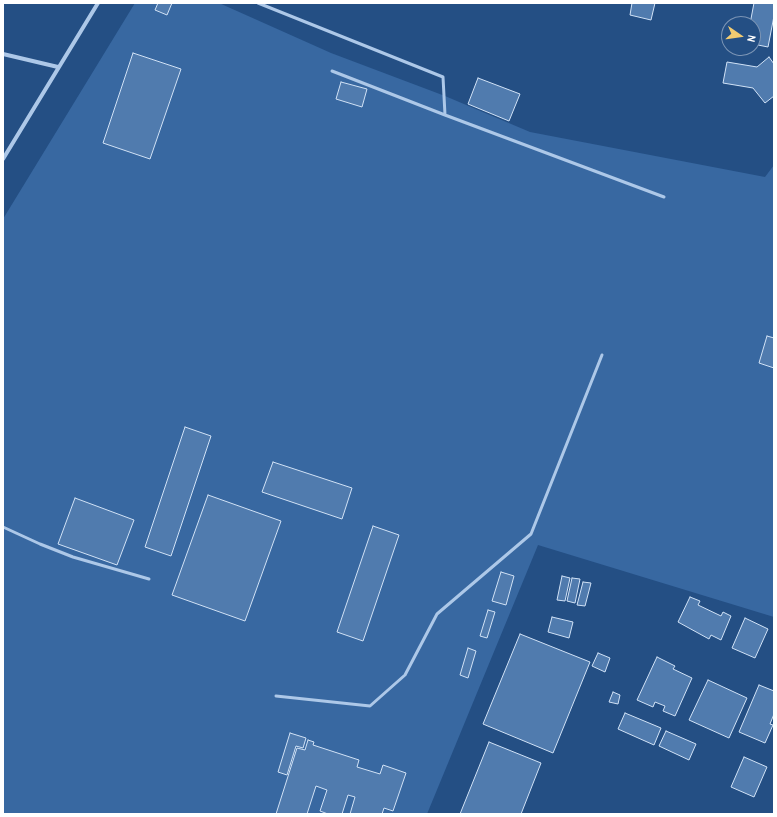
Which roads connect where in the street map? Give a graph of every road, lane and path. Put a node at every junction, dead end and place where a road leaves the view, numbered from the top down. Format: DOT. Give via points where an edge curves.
graph roads {
  1 [pos="98,3"];
  2 [pos="258,3"];
  3 [pos="3,54"];
  4 [pos="58,67"];
  5 [pos="332,72"];
  6 [pos="445,115"];
  7 [pos="3,159"];
  8 [pos="664,197"];
  9 [pos="602,355"];
  10 [pos="3,526"];
  11 [pos="149,579"];
  12 [pos="276,696"];
  1 -- 4 [label="street"];
  2 -- 6 [label="lane" via="443,77"];
  3 -- 4 [label="street"];
  4 -- 7 [label="street"];
  5 -- 6 [label="lane"];
  6 -- 8 [label="lane"];
  9 -- 12 [label="lane" via="531,534 437,614 405,675 370,706"];
  10 -- 11 [label="lane" via="73,557"];
}
